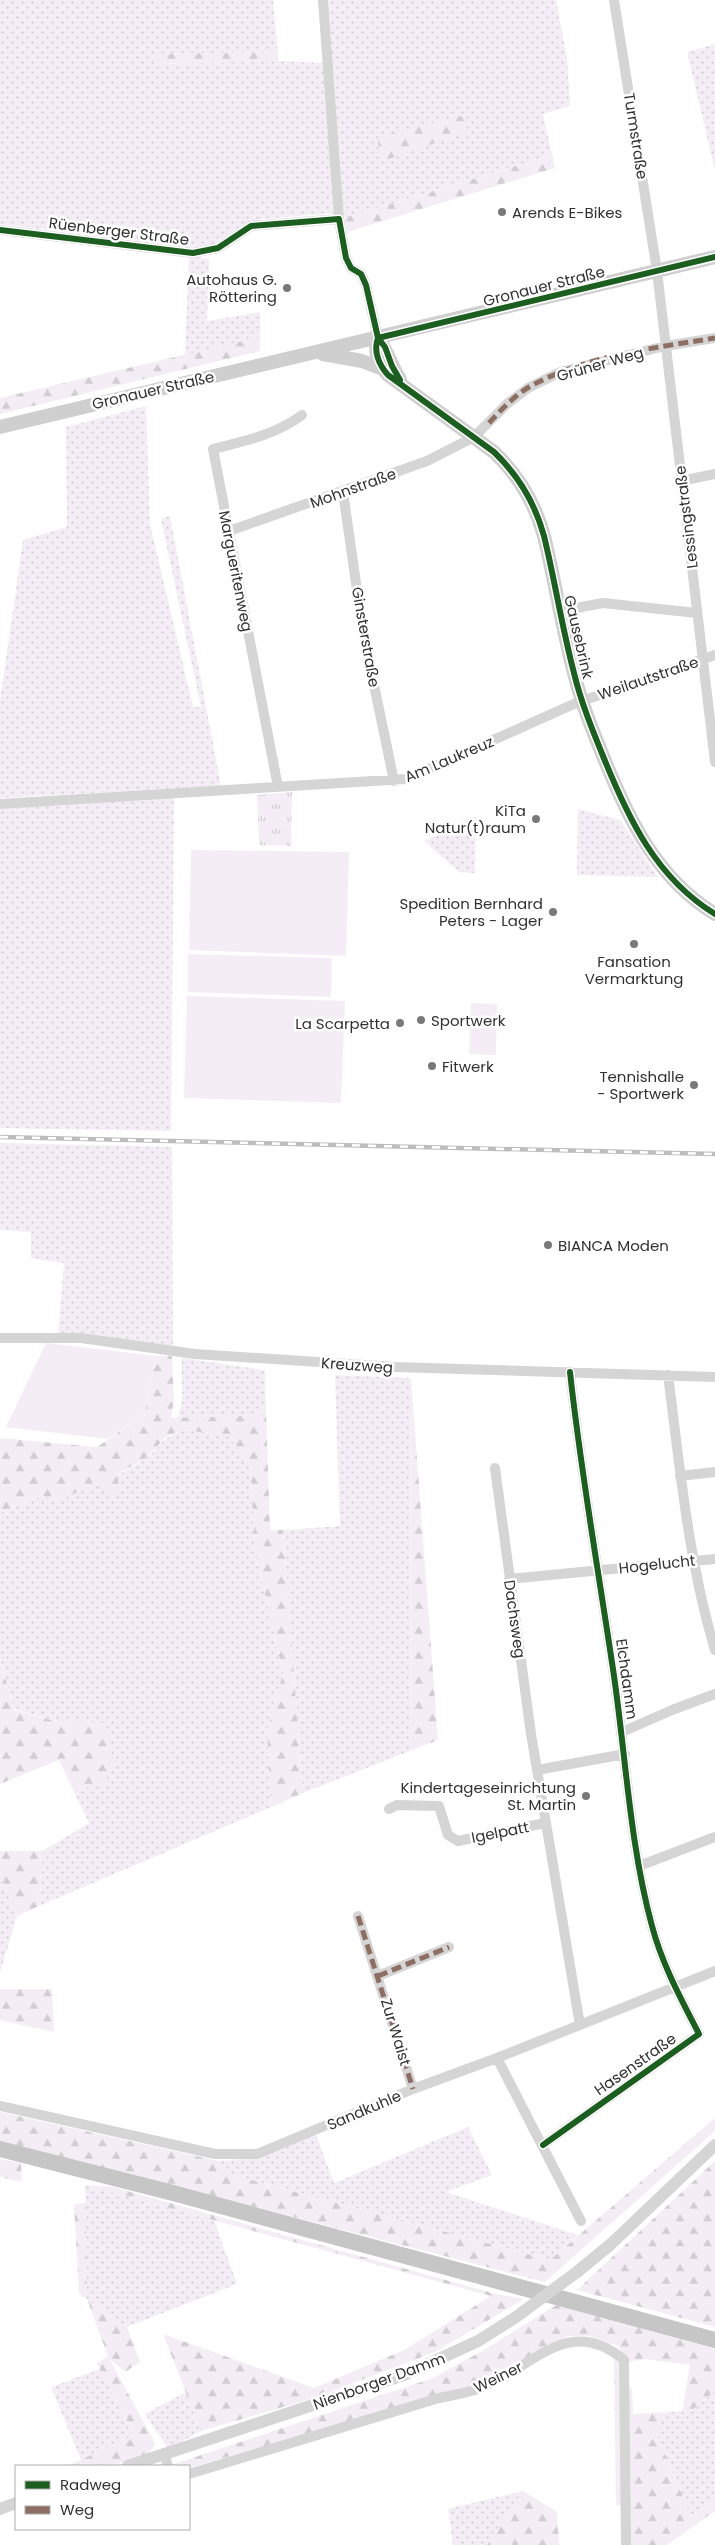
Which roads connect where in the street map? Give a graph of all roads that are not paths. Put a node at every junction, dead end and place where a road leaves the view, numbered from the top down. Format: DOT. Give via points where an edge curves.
graph roads {
  1 [pos="323,0"];
  2 [pos="614,0"];
  3 [pos="339,219"];
  4 [pos="0,230"];
  5 [pos="715,257"];
  6 [pos="657,271"];
  7 [pos="378,338"];
  8 [pos="715,338"];
  9 [pos="666,346"];
  10 [pos="317,353"];
  11 [pos="383,369"];
  12 [pos="402,384"];
  13 [pos="302,415"];
  14 [pos="0,427"];
  15 [pos="474,437"];
  16 [pos="715,474"];
  17 [pos="681,481"];
  18 [pos="342,492"];
  19 [pos="229,531"];
  20 [pos="560,611"];
  21 [pos="697,613"];
  22 [pos="715,655"];
  23 [pos="704,660"];
  24 [pos="582,701"];
  25 [pos="715,762"];
  26 [pos="394,781"];
  27 [pos="278,787"];
  28 [pos="0,804"];
  29 [pos="715,914"];
  30 [pos="0,1338"];
  31 [pos="570,1372"];
  32 [pos="668,1375"];
  33 [pos="715,1377"];
  34 [pos="495,1468"];
  35 [pos="715,1472"];
  36 [pos="680,1476"];
  37 [pos="715,1559"];
  38 [pos="694,1560"];
  39 [pos="598,1570"];
  40 [pos="510,1579"];
  41 [pos="715,1650"];
  42 [pos="715,1694"];
  43 [pos="622,1732"];
  44 [pos="625,1754"];
  45 [pos="537,1770"];
  46 [pos="389,1809"];
  47 [pos="545,1823"];
  48 [pos="715,1837"];
  49 [pos="639,1866"];
  50 [pos="358,1916"];
  51 [pos="449,1947"];
  52 [pos="715,1971"];
  53 [pos="378,1976"];
  54 [pos="675,1987"];
  55 [pos="580,2025"];
  56 [pos="497,2058"];
  57 [pos="413,2089"];
  58 [pos="0,2106"];
  59 [pos="543,2145"];
  60 [pos="715,2145"];
  61 [pos="0,2149"];
  62 [pos="581,2221"];
  63 [pos="715,2340"];
  64 [pos="166,2460"];
  65 [pos="134,2465"];
  66 [pos="190,2474"];
  67 [pos="15,2503"];
  68 [pos="0,2509"];
  69 [pos="626,2545"];
  1 -- 3 [label="street"];
  2 -- 6 [label="street, Turmstraße"];
  3 -- 4 [label="street, Rüenberger Straße" via="251,226 218,248 193,253"];
  3 -- 7 [label="street" via="346,258 366,284"];
  5 -- 6 [label="main road, Gronauer Straße"];
  6 -- 7 [label="main road, Gronauer Straße"];
  6 -- 9 [label="street, Lessingstraße"];
  7 -- 10 [label="main road, Gronauer Straße"];
  7 -- 11 [label="main road" via="375,346"];
  7 -- 12 [label="main road, Gausebrink"];
  8 -- 9 [label="street, Grüner Weg"];
  9 -- 15 [label="street, Grüner Weg" via="552,376 507,404"];
  9 -- 17 [label="street, Lessingstraße"];
  10 -- 11 [label="main road" via="362,361"];
  10 -- 14 [label="main road, Gronauer Straße"];
  11 -- 12 [label="main road, Gausebrink" via="394,381"];
  12 -- 15 [label="main road, Gausebrink"];
  13 -- 19 [label="street, Margueritenweg" via="286,427 266,435 213,449"];
  15 -- 18 [label="street, Mohnstraße" via="427,461"];
  15 -- 20 [label="main road, Gausebrink" via="508,467 529,497 544,536"];
  16 -- 17 [label="street"];
  17 -- 21 [label="street, Lessingstraße"];
  18 -- 19 [label="street, Mohnstraße"];
  18 -- 26 [label="street, Ginsterstraße" via="363,632"];
  19 -- 27 [label="street, Margueritenweg"];
  20 -- 21 [label="street" via="603,604"];
  20 -- 24 [label="main road, Gausebrink"];
  21 -- 23 [label="street, Lessingstraße"];
  22 -- 23 [label="street, Weilautstraße"];
  23 -- 24 [label="street, Weilautstraße"];
  23 -- 25 [label="street, Lessingstraße"];
  24 -- 26 [label="street, Am Laukreuz" via="406,779"];
  24 -- 29 [label="main road, Gausebrink" via="615,787 645,845 678,885"];
  26 -- 27 [label="street, Am Laukreuz"];
  27 -- 28 [label="street, Am Laukreuz"];
  30 -- 31 [label="street, Kreuzweg" via="81,1338 195,1354 395,1368"];
  31 -- 32 [label="street, Kreuzweg"];
  31 -- 39 [label="street, Elchdamm"];
  32 -- 33 [label="street, Kreuzweg"];
  32 -- 36 [label="street"];
  34 -- 40 [label="street, Dachsweg"];
  35 -- 36 [label="street"];
  36 -- 38 [label="street"];
  37 -- 38 [label="street, Hogelucht"];
  38 -- 39 [label="street, Hogelucht"];
  38 -- 41 [label="street"];
  39 -- 40 [label="street, Hogelucht"];
  39 -- 43 [label="street, Elchdamm"];
  40 -- 45 [label="street, Dachsweg"];
  42 -- 43 [label="street"];
  43 -- 44 [label="street, Elchdamm"];
  44 -- 45 [label="street"];
  44 -- 49 [label="street, Elchdamm"];
  45 -- 47 [label="street, Dachsweg"];
  46 -- 47 [label="street, Igelpatt" via="398,1805 439,1806 448,1835 458,1841"];
  47 -- 55 [label="street, Dachsweg"];
  48 -- 49 [label="street"];
  49 -- 54 [label="street, Elchdamm" via="652,1928"];
  50 -- 53 [label="street, Zur Waist"];
  51 -- 53 [label="street"];
  52 -- 54 [label="street, Sandkuhle"];
  53 -- 57 [label="street, Zur Waist"];
  54 -- 55 [label="street, Sandkuhle"];
  54 -- 59 [label="street, Hasenstraße" via="699,2034"];
  55 -- 56 [label="street, Sandkuhle"];
  56 -- 57 [label="street, Sandkuhle"];
  56 -- 59 [label="street"];
  57 -- 58 [label="street, Sandkuhle" via="257,2154 216,2154"];
  59 -- 62 [label="street"];
  60 -- 64 [label="street, Nienborger Damm, bridge" via="612,2244 516,2317 478,2341 404,2375"];
  61 -- 63 [label="highway"];
  64 -- 65 [label="street, Nienborger Damm"];
  66 -- 69 [label="street, Weiner" via="481,2388 560,2345 578,2339 608,2346 624,2360"];
  67 -- 68 [label="street"];
}
